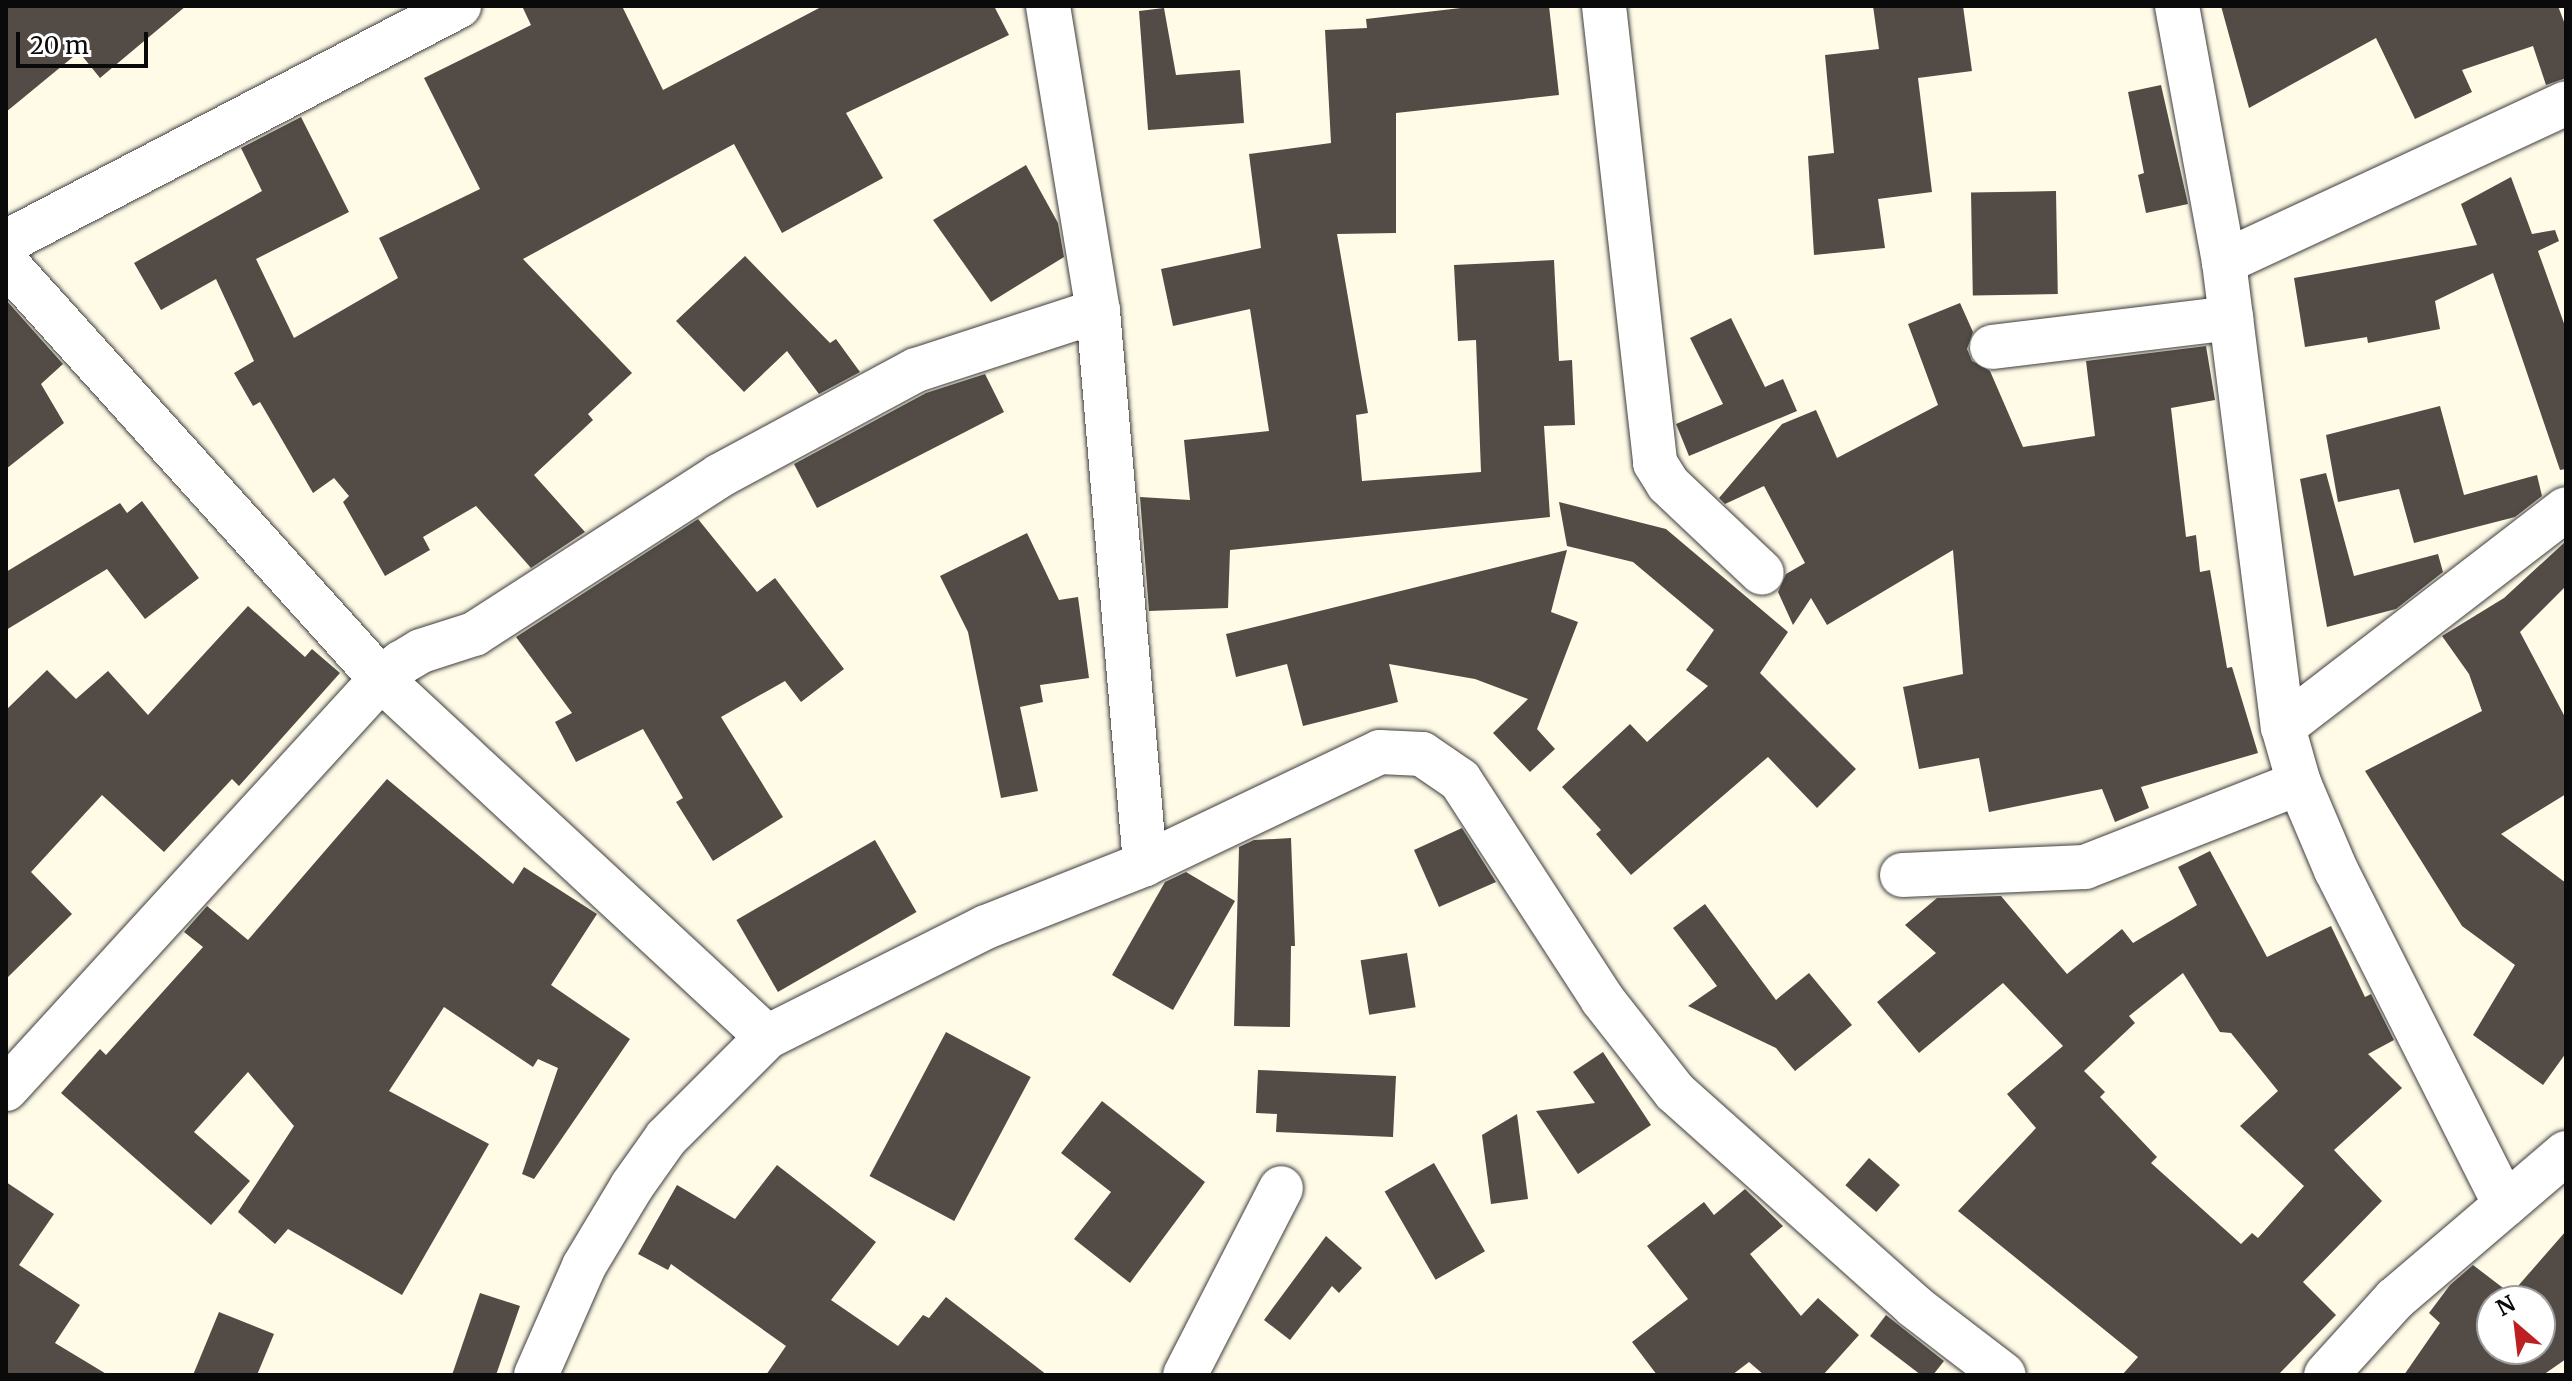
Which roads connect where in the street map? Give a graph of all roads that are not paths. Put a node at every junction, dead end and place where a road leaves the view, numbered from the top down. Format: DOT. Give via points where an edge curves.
graph roads {
  1 [pos="459,6"];
  2 [pos="1048,6"];
  3 [pos="1604,6"];
  4 [pos="2177,6"];
  5 [pos="2566,103"];
  6 [pos="6,242"];
  7 [pos="2224,262"];
  8 [pos="6,263"];
  9 [pos="1098,311"];
  10 [pos="2231,318"];
  11 [pos="1992,347"];
  12 [pos="2566,509"];
  13 [pos="1762,573"];
  14 [pos="381,679"];
  15 [pos="2283,727"];
  16 [pos="2299,783"];
  17 [pos="1145,864"];
  18 [pos="1902,875"];
  19 [pos="767,1037"];
  20 [pos="6,1089"];
  21 [pos="2566,1153"];
  22 [pos="1281,1188"];
  23 [pos="2505,1205"];
  24 [pos="536,1375"];
  25 [pos="1185,1375"];
  26 [pos="2004,1375"];
  27 [pos="2326,1375"];
  1 -- 6 [label="street"];
  2 -- 9 [label="street"];
  3 -- 13 [label="street" via="1655,463 1668,484"];
  4 -- 7 [label="street"];
  5 -- 7 [label="street"];
  7 -- 10 [label="street"];
  8 -- 14 [label="street"];
  9 -- 14 [label="street" via="916,370 719,476 474,634 421,651"];
  9 -- 17 [label="street"];
  10 -- 11 [label="street"];
  10 -- 15 [label="street"];
  12 -- 15 [label="street"];
  14 -- 19 [label="street"];
  14 -- 20 [label="street"];
  15 -- 16 [label="street"];
  16 -- 18 [label="street" via="2085,867"];
  16 -- 23 [label="street" via="2416,1035"];
  17 -- 19 [label="street" via="986,927"];
  17 -- 26 [label="street" via="1380,752 1422,754 1460,780 1602,999 1675,1092 1914,1306"];
  19 -- 24 [label="street" via="666,1138 641,1174 584,1266"];
  21 -- 23 [label="street"];
  22 -- 25 [label="street"];
  23 -- 27 [label="street" via="2395,1299"];
}
